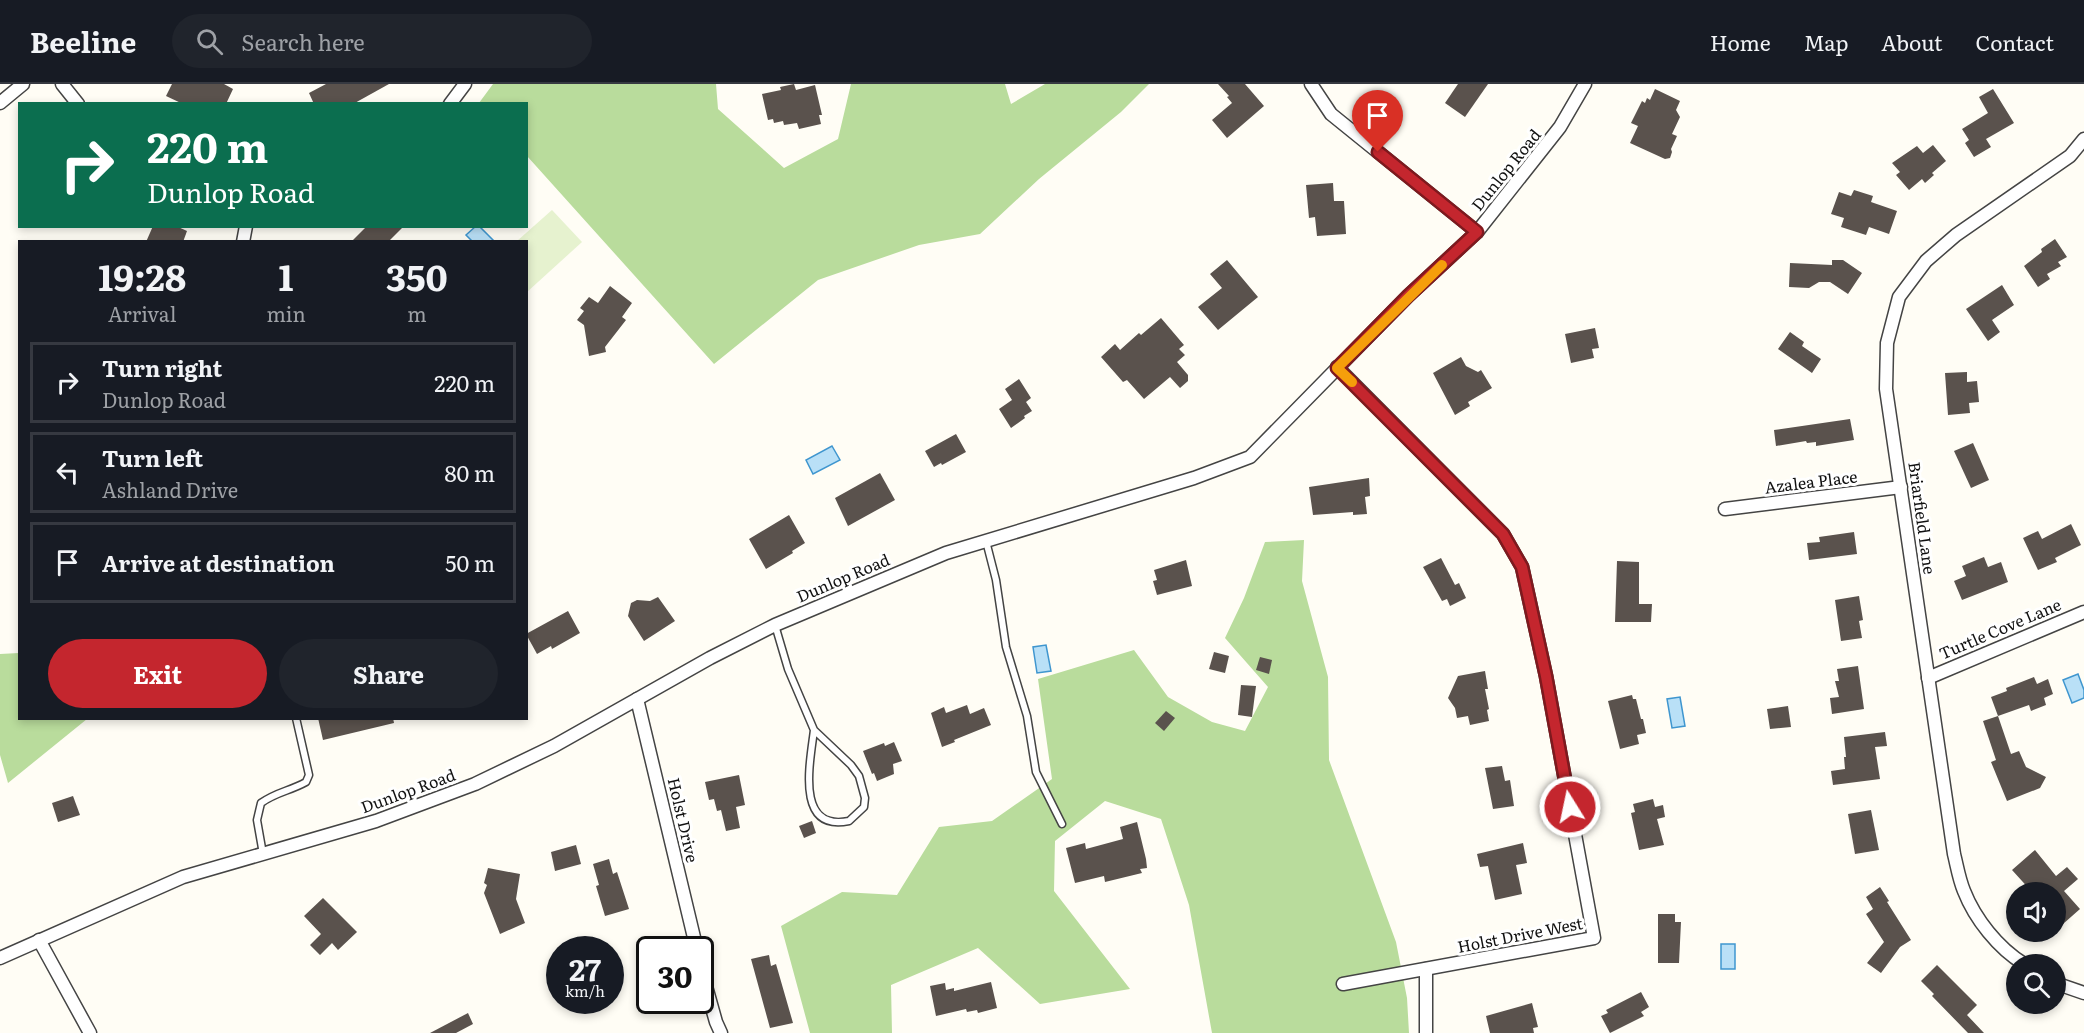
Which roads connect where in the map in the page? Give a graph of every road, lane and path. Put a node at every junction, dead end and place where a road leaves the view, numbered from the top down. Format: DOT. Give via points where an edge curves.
graph roads {
  1 [pos="23,84"];
  2 [pos="62,84"];
  3 [pos="465,84"];
  4 [pos="1311,84"];
  5 [pos="1585,84"];
  6 [pos="76,102"];
  7 [pos="452,102"];
  8 [pos="0,103"];
  9 [pos="2084,139"];
  10 [pos="1477,232"];
  11 [pos="1337,368"];
  12 [pos="1901,487"];
  13 [pos="1725,509"];
  14 [pos="986,541"];
  15 [pos="2084,612"];
  16 [pos="776,626"];
  17 [pos="1929,678"];
  18 [pos="637,699"];
  19 [pos="296,720"];
  20 [pos="814,730"];
  21 [pos="1062,824"];
  22 [pos="263,854"];
  23 [pos="694,936"];
  24 [pos="39,940"];
  25 [pos="2010,954"];
  26 [pos="0,958"];
  27 [pos="1426,969"];
  28 [pos="1343,984"];
  29 [pos="2066,987"];
  30 [pos="2084,993"];
  31 [pos="713,1014"];
  32 [pos="90,1033"];
  33 [pos="721,1033"];
  34 [pos="1426,1033"];
  1 -- 8 [label="street"];
  2 -- 6 [label="street"];
  3 -- 7 [label="street"];
  4 -- 10 [label="street" via="1331,114"];
  5 -- 10 [label="street, Dunlop Road" via="1560,127"];
  9 -- 12 [label="street, Briarfield Lane" via="2070,156 1956,235 1926,261 1899,297 1887,343 1886,389"];
  10 -- 11 [label="street, Dunlop Road"];
  11 -- 14 [label="street, Dunlop Road" via="1250,457 1194,478"];
  11 -- 27 [label="street, Holst Drive West" via="1503,534 1522,567 1594,938"];
  12 -- 13 [label="street, Azalea Place"];
  12 -- 17 [label="street, Briarfield Lane"];
  14 -- 16 [label="street, Dunlop Road" via="946,553"];
  14 -- 21 [label="lane" via="1006,647 1027,716 1036,772"];
  15 -- 17 [label="street, Turtle Cove Lane"];
  16 -- 18 [label="street, Dunlop Road"];
  16 -- 20 [label="lane" via="788,669"];
  17 -- 25 [label="street, Briarfield Lane" via="1953,854 1964,892 1984,927"];
  18 -- 22 [label="street, Dunlop Road" via="554,746 475,784 376,821"];
  18 -- 23 [label="street, Holst Drive"];
  19 -- 22 [label="lane" via="309,775 306,782 290,791 274,793 261,803 257,820"];
  20 -- 20 [label="lane" via="859,776 864,807 849,821 828,823 812,806 810,765"];
  22 -- 24 [label="street, Dunlop Road" via="183,877"];
  24 -- 26 [label="street, Dunlop Road"];
  24 -- 32 [label="street"];
  27 -- 28 [label="street, Holst Drive West"];
  27 -- 34 [label="street"];
  29 -- 30 [label="street"];
  31 -- 33 [label="street"];
}
